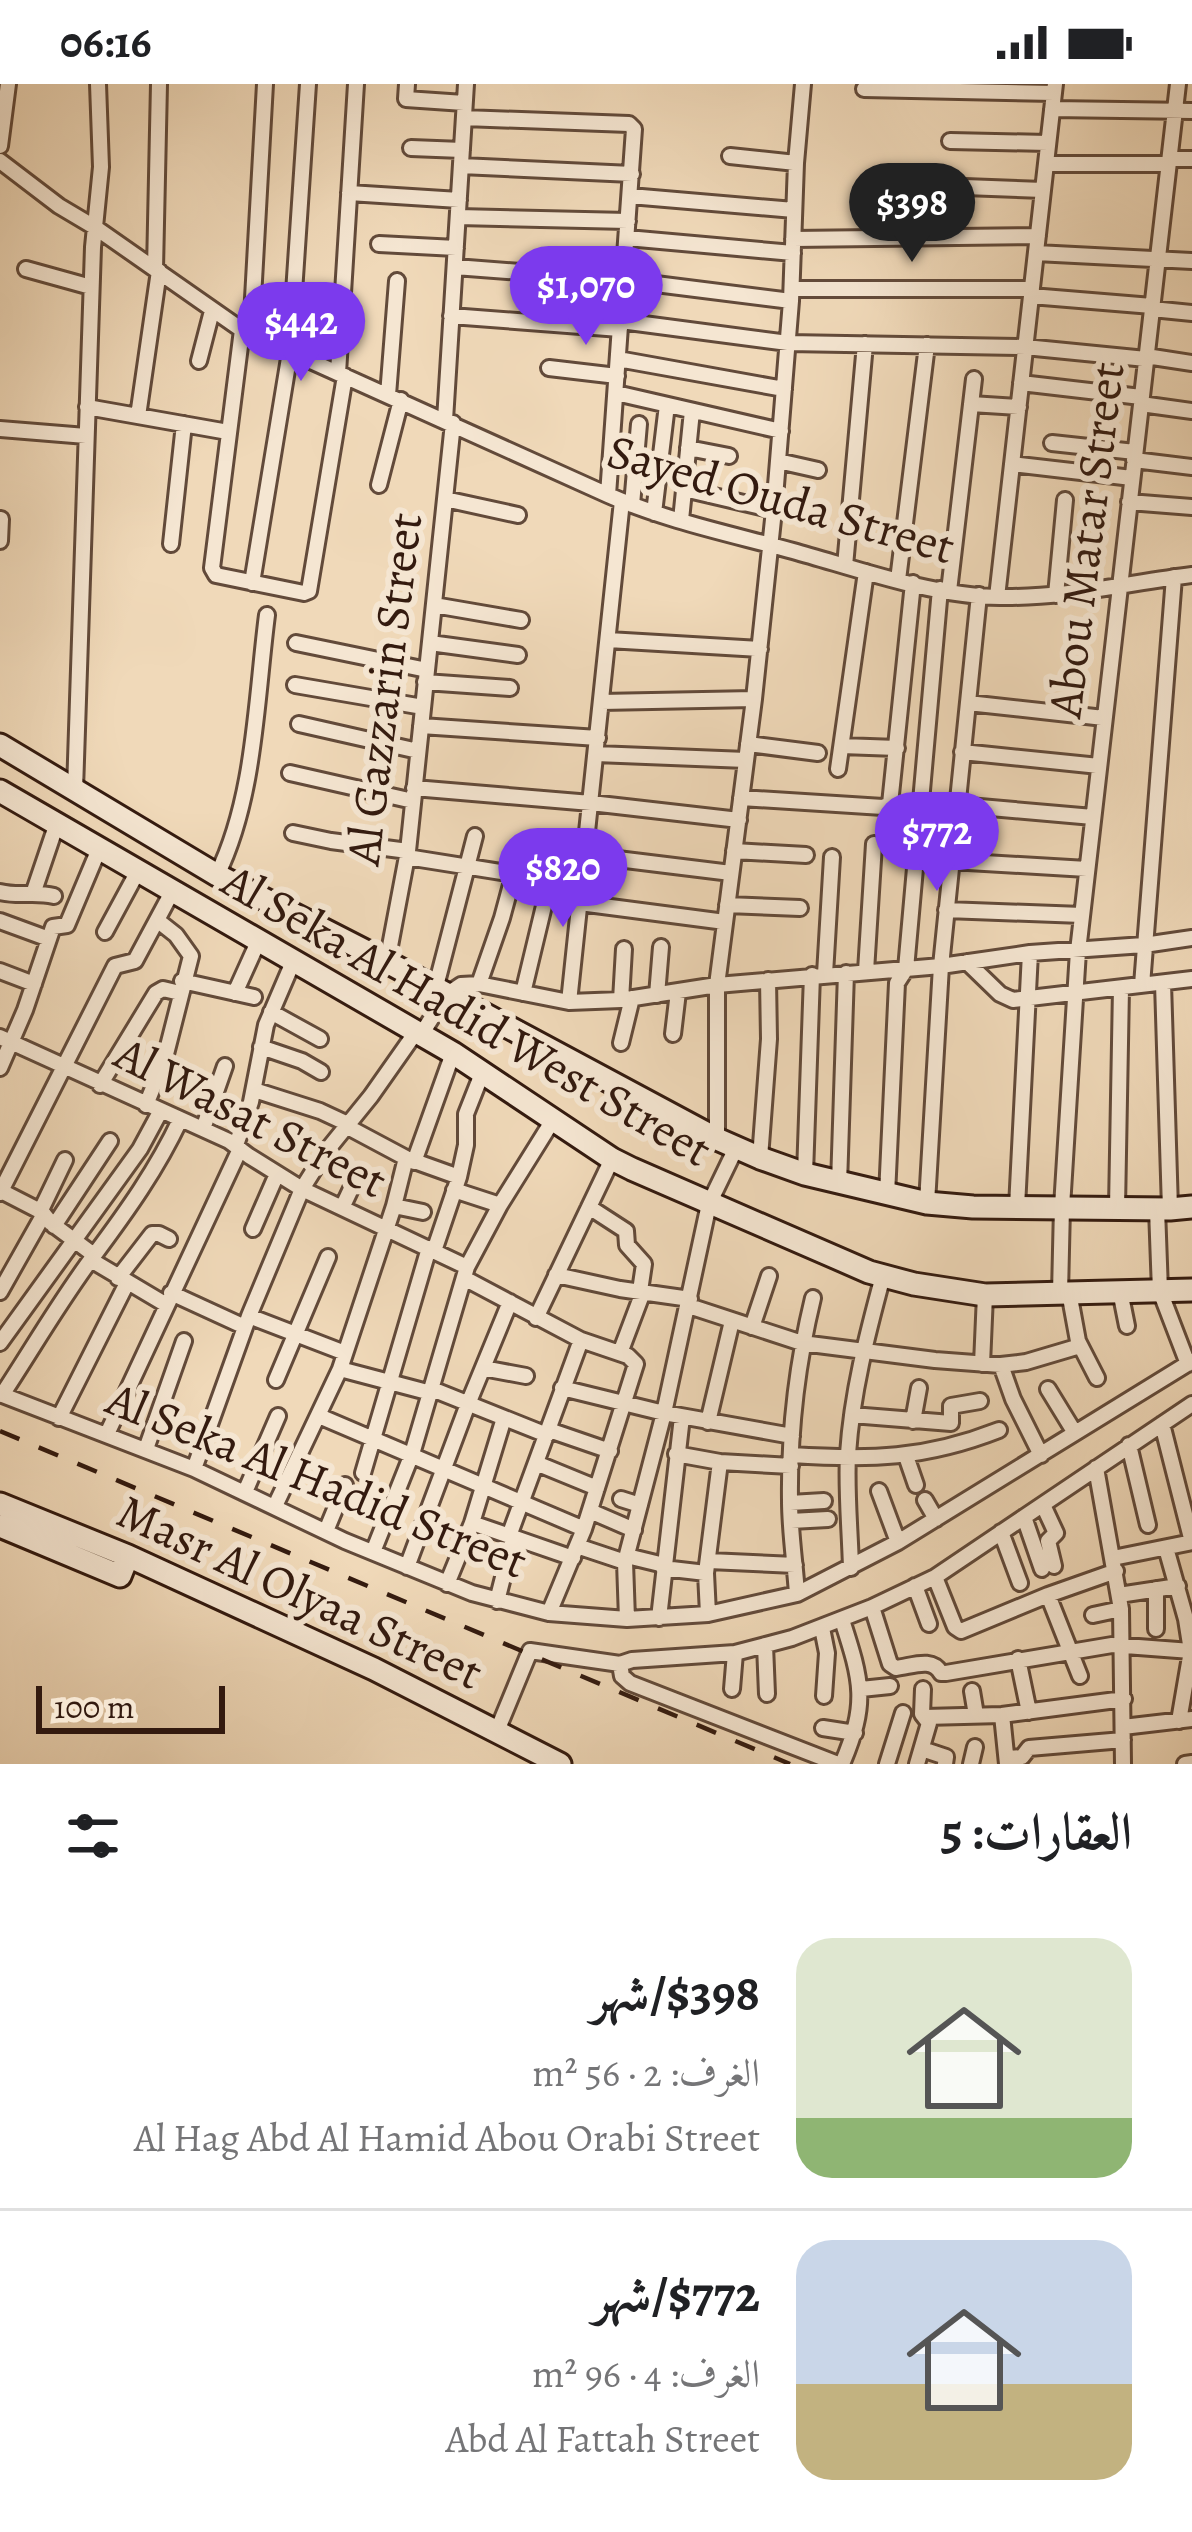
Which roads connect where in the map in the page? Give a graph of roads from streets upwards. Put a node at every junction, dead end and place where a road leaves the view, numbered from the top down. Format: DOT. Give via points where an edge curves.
graph roads {
  1 [pos="8,84"];
  2 [pos="98,84"];
  3 [pos="159,84"];
  4 [pos="265,84"];
  5 [pos="308,84"];
  6 [pos="356,84"];
  7 [pos="466,84"];
  8 [pos="803,84"];
  9 [pos="1178,84"];
  10 [pos="901,87"];
  11 [pos="952,87"];
  12 [pos="1008,88"];
  13 [pos="864,89"];
  14 [pos="406,92"];
  15 [pos="1053,95"];
  16 [pos="464,110"];
  17 [pos="1175,111"];
  18 [pos="1192,112"];
  19 [pos="950,141"];
  20 [pos="1048,143"];
  21 [pos="0,146"];
  22 [pos="411,148"];
  23 [pos="730,156"];
  24 [pos="461,158"];
  25 [pos="1192,159"];
  26 [pos="0,161"];
  27 [pos="1169,161"];
  28 [pos="796,163"];
  29 [pos="1046,164"];
  30 [pos="632,174"];
  31 [pos="911,185"];
  32 [pos="1043,190"];
  33 [pos="349,193"];
  34 [pos="630,196"];
  35 [pos="459,200"];
  36 [pos="794,210"];
  37 [pos="458,217"];
  38 [pos="96,228"];
  39 [pos="628,229"];
  40 [pos="379,244"];
  41 [pos="1037,244"];
  42 [pos="793,246"];
  43 [pos="456,248"];
  44 [pos="1158,259"];
  45 [pos="1192,261"];
  46 [pos="454,267"];
  47 [pos="26,269"];
  48 [pos="157,270"];
  49 [pos="624,280"];
  50 [pos="397,281"];
  51 [pos="91,287"];
  52 [pos="1031,293"];
  53 [pos="792,295"];
  54 [pos="1152,307"];
  55 [pos="212,311"];
  56 [pos="1192,313"];
  57 [pos="451,316"];
  58 [pos="621,325"];
  59 [pos="246,332"];
  60 [pos="788,344"];
  61 [pos="865,344"];
  62 [pos="927,345"];
  63 [pos="1025,346"];
  64 [pos="290,352"];
  65 [pos="1146,358"];
  66 [pos="618,359"];
  67 [pos="199,361"];
  68 [pos="1192,363"];
  69 [pos="549,368"];
  70 [pos="342,374"];
  71 [pos="974,379"];
  72 [pos="1022,383"];
  73 [pos="616,385"];
  74 [pos="784,389"];
  75 [pos="394,397"];
  76 [pos="1141,400"];
  77 [pos="971,404"];
  78 [pos="667,405"];
  79 [pos="87,406"];
  80 [pos="1019,406"];
  81 [pos="692,411"];
  82 [pos="1192,411"];
  83 [pos="138,416"];
  84 [pos="449,422"];
  85 [pos="184,424"];
  86 [pos="639,424"];
  87 [pos="0,429"];
  88 [pos="781,431"];
  89 [pos="228,432"];
  90 [pos="86,436"];
  91 [pos="1052,443"];
  92 [pos="688,448"];
  93 [pos="729,456"];
  94 [pos="1135,456"];
  95 [pos="778,461"];
  96 [pos="1012,464"];
  97 [pos="1192,466"];
  98 [pos="818,470"];
  99 [pos="1132,478"];
  100 [pos="380,485"];
  101 [pos="684,489"];
  102 [pos="445,499"];
  103 [pos="621,500"];
  104 [pos="1065,500"];
  105 [pos="1129,502"];
  106 [pos="1192,507"];
  107 [pos="774,510"];
  108 [pos="654,512"];
  109 [pos="518,514"];
  110 [pos="1,519"];
  111 [pos="681,520"];
  112 [pos="0,542"];
  113 [pos="171,544"];
  114 [pos="771,545"];
  115 [pos="845,566"];
  116 [pos="866,572"];
  117 [pos="1192,575"];
  118 [pos="1174,577"];
  119 [pos="905,582"];
  120 [pos="252,583"];
  121 [pos="1120,585"];
  122 [pos="945,590"];
  123 [pos="979,595"];
  124 [pos="1056,595"];
  125 [pos="998,597"];
  126 [pos="434,605"];
  127 [pos="267,615"];
  128 [pos="521,620"];
  129 [pos="608,640"];
  130 [pos="296,643"];
  131 [pos="430,643"];
  132 [pos="760,649"];
  133 [pos="518,655"];
  134 [pos="426,676"];
  135 [pos="296,685"];
  136 [pos="510,688"];
  137 [pos="754,699"];
  138 [pos="602,702"];
  139 [pos="968,703"];
  140 [pos="423,707"];
  141 [pos="1104,718"];
  142 [pos="299,724"];
  143 [pos="421,726"];
  144 [pos="0,745"];
  145 [pos="597,746"];
  146 [pos="842,746"];
  147 [pos="896,748"];
  148 [pos="418,751"];
  149 [pos="747,752"];
  150 [pos="962,752"];
  151 [pos="818,753"];
  152 [pos="1099,766"];
  153 [pos="838,769"];
  154 [pos="290,773"];
  155 [pos="75,790"];
  156 [pos="1,795"];
  157 [pos="413,795"];
  158 [pos="741,798"];
  159 [pos="591,803"];
  160 [pos="957,805"];
  161 [pos="1093,817"];
  162 [pos="739,820"];
  163 [pos="56,826"];
  164 [pos="292,833"];
  165 [pos="475,836"];
  166 [pos="522,844"];
  167 [pos="874,844"];
  168 [pos="99,850"];
  169 [pos="734,851"];
  170 [pos="407,854"];
  171 [pos="585,855"];
  172 [pos="806,855"];
  173 [pos="832,857"];
  174 [pos="551,859"];
  175 [pos="951,860"];
  176 [pos="467,866"];
  177 [pos="1087,868"];
  178 [pos="137,872"];
  179 [pos="731,873"];
  180 [pos="217,875"];
  181 [pos="514,875"];
  182 [pos="550,881"];
  183 [pos="582,885"];
  184 [pos="34,891"];
  185 [pos="0,892"];
  186 [pos="172,892"];
  187 [pos="54,896"];
  188 [pos="580,903"];
  189 [pos="727,904"];
  190 [pos="800,908"];
  191 [pos="946,910"];
  192 [pos="1082,915"];
  193 [pos="157,920"];
  194 [pos="724,922"];
  195 [pos="4,923"];
  196 [pos="51,932"];
  197 [pos="104,932"];
  198 [pos="1192,938"];
  199 [pos="0,940"];
  200 [pos="258,942"];
  201 [pos="1144,945"];
  202 [pos="662,947"];
  203 [pos="624,950"];
  204 [pos="1078,951"];
  205 [pos="1030,953"];
  206 [pos="293,962"];
  207 [pos="386,962"];
  208 [pos="967,962"];
  209 [pos="940,966"];
  210 [pos="906,969"];
  211 [pos="0,971"];
  212 [pos="866,971"];
  213 [pos="846,973"];
  214 [pos="819,975"];
  215 [pos="768,980"];
  216 [pos="1192,980"];
  217 [pos="1163,983"];
  218 [pos="479,984"];
  219 [pos="34,985"];
  220 [pos="717,985"];
  221 [pos="1142,985"];
  222 [pos="181,987"];
  223 [pos="1121,988"];
  224 [pos="440,992"];
  225 [pos="678,992"];
  226 [pos="236,993"];
  227 [pos="523,993"];
  228 [pos="1075,993"];
  229 [pos="656,995"];
  230 [pos="254,997"];
  231 [pos="627,999"];
  232 [pos="1027,999"];
  233 [pos="569,1002"];
  234 [pos="271,1012"];
  235 [pos="419,1033"];
  236 [pos="673,1034"];
  237 [pos="5,1040"];
  238 [pos="320,1040"];
  239 [pos="621,1042"];
  240 [pos="261,1047"];
  241 [pos="453,1053"];
  242 [pos="225,1066"];
  243 [pos="0,1068"];
  244 [pos="64,1068"];
  245 [pos="483,1071"];
  246 [pos="321,1072"];
  247 [pos="100,1084"];
  248 [pos="254,1090"];
  249 [pos="153,1109"];
  250 [pos="180,1120"];
  251 [pos="553,1120"];
  252 [pos="347,1125"];
  253 [pos="203,1129"];
  254 [pos="110,1142"];
  255 [pos="726,1144"];
  256 [pos="238,1147"];
  257 [pos="0,1150"];
  258 [pos="17,1159"];
  259 [pos="612,1159"];
  260 [pos="760,1159"];
  261 [pos="65,1160"];
  262 [pos="410,1160"];
  263 [pos="277,1174"];
  264 [pos="805,1174"];
  265 [pos="357,1176"];
  266 [pos="456,1184"];
  267 [pos="839,1184"];
  268 [pos="302,1189"];
  269 [pos="0,1192"];
  270 [pos="887,1195"];
  271 [pos="927,1203"];
  272 [pos="709,1204"];
  273 [pos="500,1205"];
  274 [pos="394,1206"];
  275 [pos="1017,1207"];
  276 [pos="1062,1207"];
  277 [pos="342,1208"];
  278 [pos="1117,1208"];
  279 [pos="1173,1208"];
  280 [pos="423,1212"];
  281 [pos="581,1216"];
  282 [pos="46,1217"];
  283 [pos="387,1228"];
  284 [pos="253,1229"];
  285 [pos="114,1231"];
  286 [pos="596,1233"];
  287 [pos="169,1239"];
  288 [pos="73,1240"];
  289 [pos="140,1250"];
  290 [pos="431,1250"];
  291 [pos="328,1257"];
  292 [pos="92,1258"];
  293 [pos="465,1272"];
  294 [pos="556,1275"];
  295 [pos="769,1276"];
  296 [pos="883,1276"];
  297 [pos="123,1281"];
  298 [pos="1192,1290"];
  299 [pos="1120,1291"];
  300 [pos="1160,1291"];
  301 [pos="0,1292"];
  302 [pos="642,1292"];
  303 [pos="1065,1293"];
  304 [pos="985,1295"];
  305 [pos="812,1298"];
  306 [pos="168,1299"];
  307 [pos="510,1302"];
  308 [pos="689,1303"];
  309 [pos="536,1318"];
  310 [pos="247,1321"];
  311 [pos="732,1321"];
  312 [pos="1126,1326"];
  313 [pos="752,1327"];
  314 [pos="296,1334"];
  315 [pos="581,1340"];
  316 [pos="184,1341"];
  317 [pos="0,1343"];
  318 [pos="802,1343"];
  319 [pos="1080,1346"];
  320 [pos="862,1351"];
  321 [pos="345,1353"];
  322 [pos="620,1353"];
  323 [pos="1190,1362"];
  324 [pos="982,1364"];
  325 [pos="1001,1365"];
  326 [pos="483,1367"];
  327 [pos="340,1369"];
  328 [pos="526,1376"];
  329 [pos="1097,1378"];
  330 [pos="276,1380"];
  331 [pos="392,1383"];
  332 [pos="562,1388"];
  333 [pos="919,1388"];
  334 [pos="1048,1389"];
  335 [pos="431,1391"];
  336 [pos="1,1395"];
  337 [pos="980,1401"];
  338 [pos="468,1403"];
  339 [pos="624,1404"];
  340 [pos="1192,1404"];
  341 [pos="664,1413"];
  342 [pos="852,1415"];
  343 [pos="278,1416"];
  344 [pos="319,1416"];
  345 [pos="682,1417"];
  346 [pos="59,1418"];
  347 [pos="504,1418"];
  348 [pos="913,1421"];
  349 [pos="708,1422"];
  350 [pos="1162,1424"];
  351 [pos="999,1430"];
  352 [pos="548,1433"];
  353 [pos="1075,1433"];
  354 [pos="107,1434"];
  355 [pos="793,1436"];
  356 [pos="373,1438"];
  357 [pos="1129,1445"];
  358 [pos="146,1449"];
  359 [pos="610,1451"];
  360 [pos="412,1454"];
  361 [pos="676,1454"];
  362 [pos="1041,1455"];
  363 [pos="906,1456"];
  364 [pos="848,1459"];
  365 [pos="791,1460"];
  366 [pos="720,1462"];
  367 [pos="536,1463"];
  368 [pos="446,1468"];
  369 [pos="1096,1468"];
  370 [pos="194,1469"];
  371 [pos="363,1473"];
  372 [pos="483,1484"];
  373 [pos="344,1485"];
  374 [pos="916,1485"];
  375 [pos="597,1488"];
  376 [pos="879,1491"];
  377 [pos="245,1492"];
  378 [pos="621,1499"];
  379 [pos="925,1500"];
  380 [pos="522,1501"];
  381 [pos="824,1501"];
  382 [pos="790,1503"];
  383 [pos="0,1504"];
  384 [pos="640,1505"];
  385 [pos="1043,1505"];
  386 [pos="275,1506"];
  387 [pos="590,1511"];
  388 [pos="1024,1517"];
  389 [pos="828,1519"];
  390 [pos="936,1519"];
  391 [pos="791,1521"];
  392 [pos="472,1522"];
  393 [pos="1148,1525"];
  394 [pos="0,1526"];
  395 [pos="584,1528"];
  396 [pos="634,1530"];
  397 [pos="326,1531"];
  398 [pos="1001,1532"];
  399 [pos="511,1537"];
  400 [pos="898,1542"];
  401 [pos="1192,1542"];
  402 [pos="1166,1548"];
  403 [pos="373,1552"];
  404 [pos="575,1552"];
  405 [pos="626,1559"];
  406 [pos="795,1565"];
  407 [pos="1114,1565"];
  408 [pos="124,1566"];
  409 [pos="664,1566"];
  410 [pos="407,1567"];
  411 [pos="708,1567"];
  412 [pos="850,1568"];
  413 [pos="935,1577"];
  414 [pos="1020,1583"];
  415 [pos="447,1584"];
  416 [pos="915,1586"];
  417 [pos="1178,1586"];
  418 [pos="1156,1589"];
  419 [pos="797,1594"];
  420 [pos="1048,1595"];
  421 [pos="497,1601"];
  422 [pos="1120,1602"];
  423 [pos="872,1606"];
  424 [pos="549,1612"];
  425 [pos="708,1614"];
  426 [pos="1093,1615"];
  427 [pos="659,1618"];
  428 [pos="627,1619"];
  429 [pos="842,1620"];
  430 [pos="929,1624"];
  431 [pos="822,1628"];
  432 [pos="1156,1629"];
  433 [pos="765,1645"];
  434 [pos="1124,1645"];
  435 [pos="1072,1650"];
  436 [pos="1191,1651"];
  437 [pos="735,1653"];
  438 [pos="1018,1659"];
  439 [pos="620,1664"];
  440 [pos="1081,1676"];
  441 [pos="890,1686"];
  442 [pos="732,1689"];
  443 [pos="860,1689"];
  444 [pos="922,1689"];
  445 [pos="972,1691"];
  446 [pos="767,1694"];
  447 [pos="824,1696"];
  448 [pos="1124,1699"];
  449 [pos="1029,1712"];
  450 [pos="1003,1714"];
  451 [pos="976,1715"];
  452 [pos="925,1717"];
  453 [pos="1185,1720"];
  454 [pos="895,1721"];
  455 [pos="823,1729"];
  456 [pos="497,1731"];
  457 [pos="855,1733"];
  458 [pos="1123,1734"];
  459 [pos="974,1747"];
  460 [pos="919,1756"];
  461 [pos="1007,1761"];
  462 [pos="560,1764"];
  463 [pos="840,1764"];
  464 [pos="887,1764"];
  465 [pos="945,1764"];
  466 [pos="970,1764"];
  467 [pos="1123,1764"];
  1 -- 21 [label="street"];
  2 -- 38 [label="street"];
  3 -- 48 [label="street"];
  4 -- 59 [label="street"];
  5 -- 64 [label="street"];
  6 -- 33 [label="street"];
  7 -- 16 [label="street, Al Gazzarin Street"];
  8 -- 28 [label="street"];
  9 -- 17 [label="street, Abou Matar Street"];
  10 -- 11 [label="street"];
  10 -- 13 [label="street"];
  11 -- 12 [label="street"];
  12 -- 15 [label="street"];
  14 -- 16 [label="street"];
  15 -- 17 [label="street"];
  15 -- 20 [label="street"];
  16 -- 24 [label="street, Al Gazzarin Street"];
  16 -- 30 [label="street" via="628,124 635,131"];
  17 -- 18 [label="street"];
  17 -- 27 [label="street, Abou Matar Street"];
  19 -- 20 [label="street"];
  20 -- 29 [label="street"];
  22 -- 24 [label="street"];
  23 -- 28 [label="street"];
  24 -- 30 [label="street"];
  24 -- 35 [label="street, Al Gazzarin Street"];
  25 -- 27 [label="street"];
  26 -- 38 [label="street, Sayed Ouda Street"];
  27 -- 29 [label="street"];
  27 -- 44 [label="street, Abou Matar Street"];
  28 -- 36 [label="street"];
  29 -- 32 [label="street"];
  30 -- 34 [label="street"];
  31 -- 32 [label="street"];
  32 -- 41 [label="street"];
  33 -- 35 [label="street"];
  33 -- 70 [label="street"];
  34 -- 36 [label="street"];
  34 -- 39 [label="street"];
  35 -- 37 [label="street, Al Gazzarin Street"];
  36 -- 42 [label="street"];
  37 -- 39 [label="street"];
  37 -- 43 [label="street, Al Gazzarin Street"];
  38 -- 48 [label="street, Sayed Ouda Street"];
  38 -- 51 [label="street"];
  39 -- 42 [label="street"];
  39 -- 49 [label="street"];
  40 -- 43 [label="street"];
  41 -- 42 [label="street"];
  41 -- 44 [label="street"];
  41 -- 52 [label="street"];
  42 -- 53 [label="street"];
  43 -- 46 [label="street, Al Gazzarin Street"];
  44 -- 45 [label="street"];
  44 -- 54 [label="street, Abou Matar Street"];
  46 -- 49 [label="street"];
  46 -- 57 [label="street, Al Gazzarin Street"];
  47 -- 51 [label="street"];
  48 -- 55 [label="street, Sayed Ouda Street"];
  48 -- 83 [label="street"];
  49 -- 53 [label="street"];
  49 -- 58 [label="street"];
  50 -- 75 [label="street"];
  51 -- 79 [label="street"];
  52 -- 53 [label="street"];
  52 -- 54 [label="street"];
  52 -- 63 [label="street"];
  53 -- 60 [label="street"];
  54 -- 56 [label="street"];
  54 -- 65 [label="street, Abou Matar Street"];
  55 -- 59 [label="street, Sayed Ouda Street"];
  55 -- 67 [label="street"];
  57 -- 58 [label="street"];
  57 -- 84 [label="street, Al Gazzarin Street"];
  58 -- 60 [label="street"];
  58 -- 66 [label="street"];
  59 -- 64 [label="street, Sayed Ouda Street"];
  59 -- 89 [label="street"];
  60 -- 61 [label="street"];
  60 -- 74 [label="street"];
  61 -- 62 [label="street"];
  61 -- 115 [label="street"];
  62 -- 63 [label="street"];
  62 -- 119 [label="street"];
  63 -- 65 [label="street"];
  63 -- 72 [label="street"];
  64 -- 70 [label="street, Sayed Ouda Street"];
  64 -- 120 [label="street"];
  65 -- 68 [label="street"];
  65 -- 76 [label="street, Abou Matar Street"];
  66 -- 73 [label="street"];
  66 -- 74 [label="street"];
  69 -- 73 [label="street"];
  70 -- 75 [label="street, Sayed Ouda Street"];
  70 -- 120 [label="street" via="310,589"];
  71 -- 77 [label="street"];
  72 -- 76 [label="street"];
  72 -- 80 [label="street"];
  73 -- 78 [label="street"];
  73 -- 103 [label="street"];
  74 -- 88 [label="street"];
  75 -- 84 [label="street, Sayed Ouda Street"];
  75 -- 100 [label="street"];
  76 -- 82 [label="street"];
  76 -- 94 [label="street, Abou Matar Street"];
  77 -- 80 [label="street"];
  77 -- 122 [label="street"];
  78 -- 81 [label="street"];
  78 -- 108 [label="street"];
  79 -- 83 [label="street"];
  79 -- 90 [label="street"];
  80 -- 96 [label="street"];
  81 -- 88 [label="street"];
  81 -- 92 [label="street"];
  83 -- 85 [label="street"];
  84 -- 102 [label="street, Al Gazzarin Street"];
  84 -- 103 [label="street, Sayed Ouda Street"];
  85 -- 89 [label="street"];
  85 -- 113 [label="street"];
  86 -- 103 [label="street"];
  87 -- 90 [label="street"];
  88 -- 95 [label="street"];
  89 -- 120 [label="street" via="212,571"];
  90 -- 155 [label="street"];
  91 -- 94 [label="street"];
  92 -- 93 [label="street"];
  92 -- 101 [label="street"];
  94 -- 97 [label="street"];
  94 -- 99 [label="street, Abou Matar Street"];
  95 -- 98 [label="street"];
  95 -- 107 [label="street"];
  96 -- 99 [label="street"];
  96 -- 125 [label="street"];
  99 -- 105 [label="street, Abou Matar Street"];
  101 -- 107 [label="street"];
  101 -- 111 [label="street"];
  102 -- 109 [label="street"];
  102 -- 126 [label="street, Al Gazzarin Street"];
  103 -- 108 [label="street, Sayed Ouda Street"];
  103 -- 129 [label="street"];
  104 -- 124 [label="street"];
  105 -- 106 [label="street"];
  105 -- 121 [label="street, Abou Matar Street"];
  107 -- 114 [label="street"];
  108 -- 111 [label="street, Sayed Ouda Street"];
  110 -- 112 [label="street"];
  111 -- 114 [label="street, Sayed Ouda Street"];
  114 -- 115 [label="street, Sayed Ouda Street"];
  114 -- 132 [label="street"];
  115 -- 116 [label="street, Sayed Ouda Street"];
  116 -- 119 [label="street, Sayed Ouda Street"];
  116 -- 146 [label="street"];
  117 -- 118 [label="street, Sayed Ouda Street"];
  118 -- 121 [label="street, Sayed Ouda Street"];
  118 -- 201 [label="street"];
  119 -- 122 [label="street, Sayed Ouda Street"];
  119 -- 147 [label="street"];
  121 -- 124 [label="street, Sayed Ouda Street"];
  121 -- 141 [label="street, Abou Matar Street"];
  122 -- 123 [label="street, Sayed Ouda Street"];
  122 -- 210 [label="street"];
  123 -- 125 [label="street, Sayed Ouda Street"];
  123 -- 139 [label="street"];
  124 -- 125 [label="street, Sayed Ouda Street"];
  126 -- 128 [label="street"];
  126 -- 131 [label="street, Al Gazzarin Street"];
  127 -- 180 [label="street" via="242,803"];
  129 -- 132 [label="street"];
  129 -- 138 [label="street"];
  130 -- 134 [label="street"];
  131 -- 133 [label="street"];
  131 -- 134 [label="street, Al Gazzarin Street"];
  132 -- 137 [label="street"];
  134 -- 136 [label="street"];
  134 -- 140 [label="street, Al Gazzarin Street"];
  135 -- 140 [label="street"];
  137 -- 138 [label="street"];
  137 -- 149 [label="street"];
  138 -- 145 [label="street"];
  139 -- 141 [label="street"];
  139 -- 150 [label="street"];
  140 -- 143 [label="street, Al Gazzarin Street"];
  141 -- 152 [label="street, Abou Matar Street"];
  142 -- 148 [label="street"];
  143 -- 145 [label="street"];
  143 -- 148 [label="street, Al Gazzarin Street"];
  144 -- 155 [label="street"];
  145 -- 149 [label="street"];
  145 -- 159 [label="street"];
  146 -- 147 [label="street"];
  146 -- 153 [label="street"];
  147 -- 158 [label="street" via="886,807"];
  148 -- 157 [label="street, Al Gazzarin Street"];
  149 -- 151 [label="street"];
  149 -- 158 [label="street"];
  150 -- 152 [label="street"];
  150 -- 160 [label="street"];
  152 -- 161 [label="street, Abou Matar Street"];
  154 -- 157 [label="street"];
  155 -- 180 [label="street"];
  156 -- 163 [label="street, Al Seka Al Hadid West Street"];
  157 -- 159 [label="street"];
  157 -- 170 [label="street, Al Gazzarin Street"];
  158 -- 162 [label="street"];
  159 -- 162 [label="street"];
  159 -- 171 [label="street"];
  160 -- 161 [label="street"];
  160 -- 175 [label="street"];
  161 -- 177 [label="street, Abou Matar Street"];
  162 -- 169 [label="street"];
  163 -- 168 [label="street, Al Seka Al Hadid West Street"];
  163 -- 184 [label="street"];
  164 -- 170 [label="street"];
  165 -- 176 [label="street"];
  166 -- 181 [label="street"];
  167 -- 212 [label="street"];
  168 -- 178 [label="street, Al Seka Al Hadid West Street"];
  168 -- 196 [label="street" via="67,926"];
  169 -- 172 [label="street"];
  169 -- 179 [label="street"];
  170 -- 176 [label="street"];
  170 -- 207 [label="street, Al Gazzarin Street"];
  171 -- 179 [label="street"];
  171 -- 183 [label="street"];
  173 -- 214 [label="street"];
  174 -- 182 [label="street"];
  175 -- 177 [label="street"];
  175 -- 191 [label="street"];
  176 -- 181 [label="street"];
  176 -- 224 [label="street"];
  177 -- 192 [label="street, Abou Matar Street"];
  178 -- 186 [label="street, Al Seka Al Hadid West Street"];
  178 -- 197 [label="street"];
  179 -- 189 [label="street"];
  180 -- 207 [label="street"];
  181 -- 182 [label="street"];
  181 -- 218 [label="street"];
  182 -- 183 [label="street"];
  182 -- 227 [label="street"];
  183 -- 188 [label="street"];
  184 -- 185 [label="street"];
  184 -- 187 [label="street"];
  186 -- 193 [label="street"];
  186 -- 200 [label="street, Al Seka Al Hadid West Street"];
  188 -- 194 [label="street"];
  188 -- 233 [label="street"];
  189 -- 190 [label="street"];
  189 -- 194 [label="street"];
  191 -- 192 [label="street"];
  191 -- 209 [label="street"];
  192 -- 204 [label="street, Abou Matar Street"];
  193 -- 222 [label="street" via="190,953"];
  193 -- 244 [label="street" via="135,961 115,967"];
  194 -- 220 [label="street"];
  195 -- 196 [label="street"];
  195 -- 199 [label="street"];
  196 -- 219 [label="street"];
  198 -- 201 [label="street"];
  200 -- 206 [label="street, Al Seka Al Hadid West Street"];
  200 -- 226 [label="street"];
  201 -- 204 [label="street"];
  201 -- 221 [label="street"];
  202 -- 229 [label="street"];
  203 -- 231 [label="street"];
  204 -- 205 [label="street"];
  204 -- 228 [label="street, Abou Matar Street"];
  205 -- 208 [label="street"];
  205 -- 232 [label="street"];
  206 -- 234 [label="street"];
  206 -- 235 [label="street, Al Seka Al Hadid West Street"];
  207 -- 224 [label="street"];
  208 -- 209 [label="street"];
  208 -- 232 [label="street" via="1000,994"];
  209 -- 210 [label="street"];
  209 -- 271 [label="street"];
  210 -- 212 [label="street"];
  210 -- 270 [label="street" via="897,983"];
  211 -- 219 [label="street"];
  212 -- 213 [label="street"];
  213 -- 214 [label="street"];
  213 -- 267 [label="street"];
  214 -- 215 [label="street"];
  214 -- 264 [label="street"];
  215 -- 220 [label="street"];
  215 -- 260 [label="street"];
  216 -- 217 [label="street"];
  217 -- 221 [label="street"];
  217 -- 279 [label="street"];
  218 -- 224 [label="street"];
  218 -- 227 [label="street"];
  219 -- 237 [label="street"];
  220 -- 225 [label="street"];
  220 -- 255 [label="street"];
  221 -- 223 [label="street"];
  222 -- 226 [label="street"];
  222 -- 247 [label="street" via="156,992"];
  222 -- 249 [label="street"];
  223 -- 228 [label="street"];
  223 -- 278 [label="street"];
  224 -- 235 [label="street"];
  224 -- 255 [label="street"];
  225 -- 229 [label="street"];
  225 -- 236 [label="street"];
  226 -- 230 [label="street"];
  227 -- 233 [label="street"];
  228 -- 232 [label="street"];
  228 -- 276 [label="street, Abou Matar Street"];
  229 -- 231 [label="street"];
  231 -- 233 [label="street"];
  231 -- 239 [label="street"];
  232 -- 275 [label="street"];
  234 -- 238 [label="street"];
  234 -- 240 [label="street"];
  235 -- 241 [label="street, Al Seka Al Hadid West Street"];
  235 -- 252 [label="street"];
  237 -- 243 [label="street"];
  237 -- 244 [label="street, Al Wasat Street"];
  240 -- 246 [label="street"];
  240 -- 248 [label="street"];
  241 -- 245 [label="street, Al Seka Al Hadid West Street"];
  241 -- 262 [label="street"];
  242 -- 253 [label="street"];
  244 -- 247 [label="street, Al Wasat Street"];
  244 -- 258 [label="street"];
  245 -- 251 [label="street, Al Seka Al Hadid West Street"];
  245 -- 266 [label="street" via="466,1114"];
  247 -- 249 [label="street, Al Wasat Street"];
  248 -- 252 [label="street"];
  248 -- 256 [label="street"];
  249 -- 250 [label="street, Al Wasat Street"];
  249 -- 288 [label="street" via="140,1149"];
  250 -- 253 [label="street, Al Wasat Street"];
  250 -- 285 [label="street"];
  251 -- 259 [label="street, Al Seka Al Hadid West Street"];
  251 -- 273 [label="street"];
  252 -- 262 [label="street"];
  252 -- 268 [label="street"];
  253 -- 256 [label="street, Al Wasat Street"];
  254 -- 282 [label="street"];
  255 -- 260 [label="street"];
  255 -- 272 [label="street"];
  256 -- 263 [label="street, Al Wasat Street"];
  256 -- 306 [label="street"];
  257 -- 258 [label="street"];
  258 -- 269 [label="street"];
  259 -- 272 [label="street, Al Seka Al Hadid West Street"];
  259 -- 281 [label="street"];
  260 -- 264 [label="street"];
  261 -- 282 [label="street"];
  262 -- 266 [label="street"];
  262 -- 274 [label="street"];
  263 -- 268 [label="street, Al Wasat Street"];
  263 -- 284 [label="street"];
  264 -- 267 [label="street"];
  265 -- 277 [label="street"];
  266 -- 273 [label="street"];
  266 -- 290 [label="street"];
  267 -- 270 [label="street"];
  268 -- 277 [label="street, Al Wasat Street"];
  268 -- 310 [label="street"];
  269 -- 282 [label="street"];
  270 -- 271 [label="street"];
  271 -- 275 [label="street"];
  272 -- 296 [label="street, Al Seka Al Hadid West Street"];
  272 -- 308 [label="street"];
  273 -- 293 [label="street"];
  274 -- 280 [label="street"];
  274 -- 283 [label="street"];
  275 -- 276 [label="street"];
  276 -- 278 [label="street"];
  276 -- 303 [label="street, Abou Matar Street"];
  277 -- 283 [label="street, Al Wasat Street"];
  278 -- 279 [label="street"];
  279 -- 300 [label="street"];
  281 -- 286 [label="street"];
  281 -- 294 [label="street"];
  281 -- 302 [label="street" via="624,1228 626,1246 644,1264"];
  282 -- 288 [label="street"];
  282 -- 301 [label="street"];
  283 -- 290 [label="street, Al Wasat Street"];
  283 -- 321 [label="street"];
  285 -- 289 [label="street"];
  285 -- 292 [label="street"];
  287 -- 289 [label="street" via="152,1234"];
  288 -- 292 [label="street"];
  288 -- 317 [label="street"];
  289 -- 297 [label="street"];
  290 -- 293 [label="street, Al Wasat Street"];
  290 -- 331 [label="street"];
  291 -- 314 [label="street"];
  292 -- 297 [label="street"];
  292 -- 336 [label="street"];
  293 -- 307 [label="street, Al Wasat Street"];
  293 -- 335 [label="street"];
  294 -- 302 [label="street"];
  294 -- 309 [label="street"];
  295 -- 313 [label="street"];
  296 -- 304 [label="street, Al Seka Al Hadid West Street"];
  296 -- 320 [label="street"];
  297 -- 306 [label="street"];
  297 -- 346 [label="street"];
  298 -- 300 [label="street, Al Seka Al Hadid West Street"];
  299 -- 300 [label="street, Al Seka Al Hadid West Street"];
  299 -- 303 [label="street, Al Seka Al Hadid West Street"];
  299 -- 312 [label="street"];
  300 -- 323 [label="street"];
  302 -- 308 [label="street"];
  302 -- 322 [label="street"];
  303 -- 304 [label="street, Al Seka Al Hadid West Street"];
  303 -- 319 [label="street, Abou Matar Street"];
  304 -- 324 [label="street"];
  305 -- 318 [label="street"];
  306 -- 310 [label="street"];
  306 -- 354 [label="street"];
  307 -- 309 [label="street, Al Wasat Street"];
  307 -- 326 [label="street"];
  308 -- 311 [label="street"];
  308 -- 341 [label="street"];
  309 -- 315 [label="street, Al Wasat Street"];
  310 -- 314 [label="street"];
  310 -- 370 [label="street"];
  311 -- 313 [label="street"];
  311 -- 349 [label="street"];
  313 -- 318 [label="street"];
  314 -- 321 [label="street"];
  314 -- 330 [label="street"];
  315 -- 322 [label="street, Al Wasat Street"];
  315 -- 332 [label="street"];
  316 -- 358 [label="street"];
  318 -- 320 [label="street"];
  318 -- 355 [label="street"];
  319 -- 325 [label="street"];
  319 -- 329 [label="street, Abou Matar Street"];
  320 -- 324 [label="street"];
  320 -- 342 [label="street"];
  321 -- 327 [label="street"];
  322 -- 339 [label="street, Al Wasat Street" via="636,1364"];
  323 -- 353 [label="street, Al Seka Al Hadid Street" via="1120,1395"];
  324 -- 325 [label="street"];
  325 -- 362 [label="street"];
  326 -- 328 [label="street"];
  326 -- 338 [label="street"];
  327 -- 331 [label="street"];
  327 -- 344 [label="street"];
  331 -- 335 [label="street"];
  331 -- 356 [label="street"];
  332 -- 339 [label="street"];
  332 -- 352 [label="street"];
  333 -- 348 [label="street"];
  334 -- 353 [label="street"];
  335 -- 338 [label="street"];
  335 -- 360 [label="street"];
  336 -- 346 [label="street, Al Seka Al Hadid Street"];
  337 -- 348 [label="street" via="951,1406 951,1423"];
  338 -- 347 [label="street"];
  338 -- 368 [label="street"];
  339 -- 341 [label="street"];
  339 -- 359 [label="street"];
  340 -- 350 [label="street"];
  341 -- 345 [label="street"];
  341 -- 384 [label="street"];
  342 -- 348 [label="street"];
  342 -- 364 [label="street"];
  343 -- 377 [label="street"];
  344 -- 356 [label="street"];
  344 -- 386 [label="street"];
  345 -- 349 [label="street"];
  345 -- 361 [label="street"];
  346 -- 354 [label="street, Al Seka Al Hadid Street"];
  347 -- 352 [label="street"];
  347 -- 372 [label="street"];
  349 -- 355 [label="street"];
  350 -- 357 [label="street"];
  350 -- 401 [label="street"];
  351 -- 363 [label="street"];
  352 -- 359 [label="street"];
  352 -- 367 [label="street"];
  353 -- 362 [label="street, Al Seka Al Hadid Street"];
  354 -- 358 [label="street, Al Seka Al Hadid Street"];
  355 -- 365 [label="street"];
  356 -- 360 [label="street"];
  356 -- 371 [label="street"];
  357 -- 369 [label="street"];
  357 -- 393 [label="street"];
  358 -- 370 [label="street, Al Seka Al Hadid Street"];
  359 -- 375 [label="street"];
  360 -- 368 [label="street"];
  360 -- 403 [label="street"];
  361 -- 366 [label="street"];
  361 -- 409 [label="street"];
  362 -- 390 [label="street, Al Seka Al Hadid Street"];
  363 -- 364 [label="street"];
  363 -- 374 [label="street"];
  364 -- 365 [label="street"];
  364 -- 412 [label="street"];
  365 -- 366 [label="street"];
  365 -- 382 [label="street"];
  366 -- 411 [label="street"];
  367 -- 375 [label="street"];
  367 -- 380 [label="street"];
  368 -- 372 [label="street"];
  368 -- 410 [label="street"];
  369 -- 385 [label="street"];
  369 -- 407 [label="street"];
  370 -- 377 [label="street, Al Seka Al Hadid Street"];
  372 -- 380 [label="street"];
  372 -- 392 [label="street"];
  373 -- 397 [label="street"];
  375 -- 387 [label="street"];
  376 -- 400 [label="street"];
  377 -- 386 [label="street, Al Seka Al Hadid Street"];
  378 -- 384 [label="street"];
  379 -- 390 [label="street"];
  380 -- 395 [label="street"];
  380 -- 399 [label="street"];
  381 -- 382 [label="street"];
  382 -- 391 [label="street"];
  383 -- 408 [label="street, Masr Al Olyaa Street"];
  384 -- 396 [label="street"];
  385 -- 388 [label="street"];
  385 -- 388 [label="street" via="1056,1533 1048,1567"];
  386 -- 397 [label="street, Al Seka Al Hadid Street"];
  387 -- 395 [label="street"];
  387 -- 396 [label="street"];
  388 -- 398 [label="street"];
  389 -- 391 [label="street"];
  390 -- 400 [label="street, Al Seka Al Hadid Street"];
  391 -- 406 [label="street"];
  392 -- 399 [label="street"];
  392 -- 415 [label="street"];
  394 -- 408 [label="street, Masr Al Olyaa Street"];
  395 -- 404 [label="street"];
  396 -- 405 [label="street"];
  397 -- 403 [label="street, Al Seka Al Hadid Street"];
  398 -- 413 [label="street"];
  398 -- 414 [label="street"];
  399 -- 404 [label="street"];
  399 -- 421 [label="street"];
  400 -- 412 [label="street, Al Seka Al Hadid Street"];
  401 -- 402 [label="street"];
  402 -- 407 [label="street"];
  402 -- 417 [label="street"];
  403 -- 410 [label="street, Al Seka Al Hadid Street"];
  404 -- 405 [label="street"];
  404 -- 424 [label="street"];
  405 -- 409 [label="street"];
  405 -- 428 [label="street"];
  406 -- 411 [label="street"];
  406 -- 419 [label="street"];
  407 -- 420 [label="street"];
  407 -- 422 [label="street"];
  408 -- 456 [label="street, Masr Al Olyaa Street" via="374,1669"];
  409 -- 411 [label="street"];
  409 -- 427 [label="street"];
  410 -- 415 [label="street, Al Seka Al Hadid Street"];
  411 -- 425 [label="street"];
  412 -- 419 [label="street, Al Seka Al Hadid Street"];
  413 -- 416 [label="street"];
  413 -- 420 [label="street" via="959,1631"];
  415 -- 421 [label="street, Al Seka Al Hadid Street"];
  416 -- 423 [label="street"];
  416 -- 430 [label="street"];
  417 -- 418 [label="street"];
  417 -- 436 [label="street"];
  418 -- 422 [label="street"];
  418 -- 432 [label="street"];
  419 -- 425 [label="street, Al Seka Al Hadid Street"];
  420 -- 435 [label="street"];
  421 -- 424 [label="street, Al Seka Al Hadid Street"];
  422 -- 426 [label="street"];
  422 -- 434 [label="street"];
  423 -- 429 [label="street"];
  423 -- 438 [label="street" via="896,1668 932,1663 946,1673"];
  424 -- 428 [label="street, Al Seka Al Hadid Street"];
  425 -- 427 [label="street, Al Seka Al Hadid Street"];
  427 -- 428 [label="street, Al Seka Al Hadid Street"];
  429 -- 431 [label="street"];
  429 -- 443 [label="street"];
  431 -- 433 [label="street"];
  431 -- 447 [label="street"];
  433 -- 437 [label="street"];
  433 -- 446 [label="street"];
  434 -- 435 [label="street"];
  434 -- 436 [label="street"];
  434 -- 448 [label="street" via="1131,1667"];
  435 -- 438 [label="street"];
  435 -- 440 [label="street"];
  436 -- 453 [label="street"];
  437 -- 439 [label="street"];
  437 -- 442 [label="street"];
  438 -- 449 [label="street"];
  439 -- 456 [label="street" via="530,1651"];
  439 -- 463 [label="street" via="630,1683"];
  441 -- 443 [label="street"];
  443 -- 457 [label="street"];
  444 -- 452 [label="street"];
  445 -- 451 [label="street"];
  448 -- 449 [label="street"];
  448 -- 458 [label="street"];
  449 -- 450 [label="street"];
  450 -- 451 [label="street"];
  450 -- 461 [label="street"];
  451 -- 452 [label="street"];
  452 -- 460 [label="street"];
  453 -- 458 [label="street"];
  454 -- 464 [label="street"];
  455 -- 457 [label="street"];
  456 -- 462 [label="street, Masr Al Olyaa Street"];
  457 -- 463 [label="street"];
  458 -- 461 [label="street" via="1029,1748"];
  458 -- 467 [label="street"];
  459 -- 466 [label="street"];
  460 -- 465 [label="street" via="946,1757"];
}
